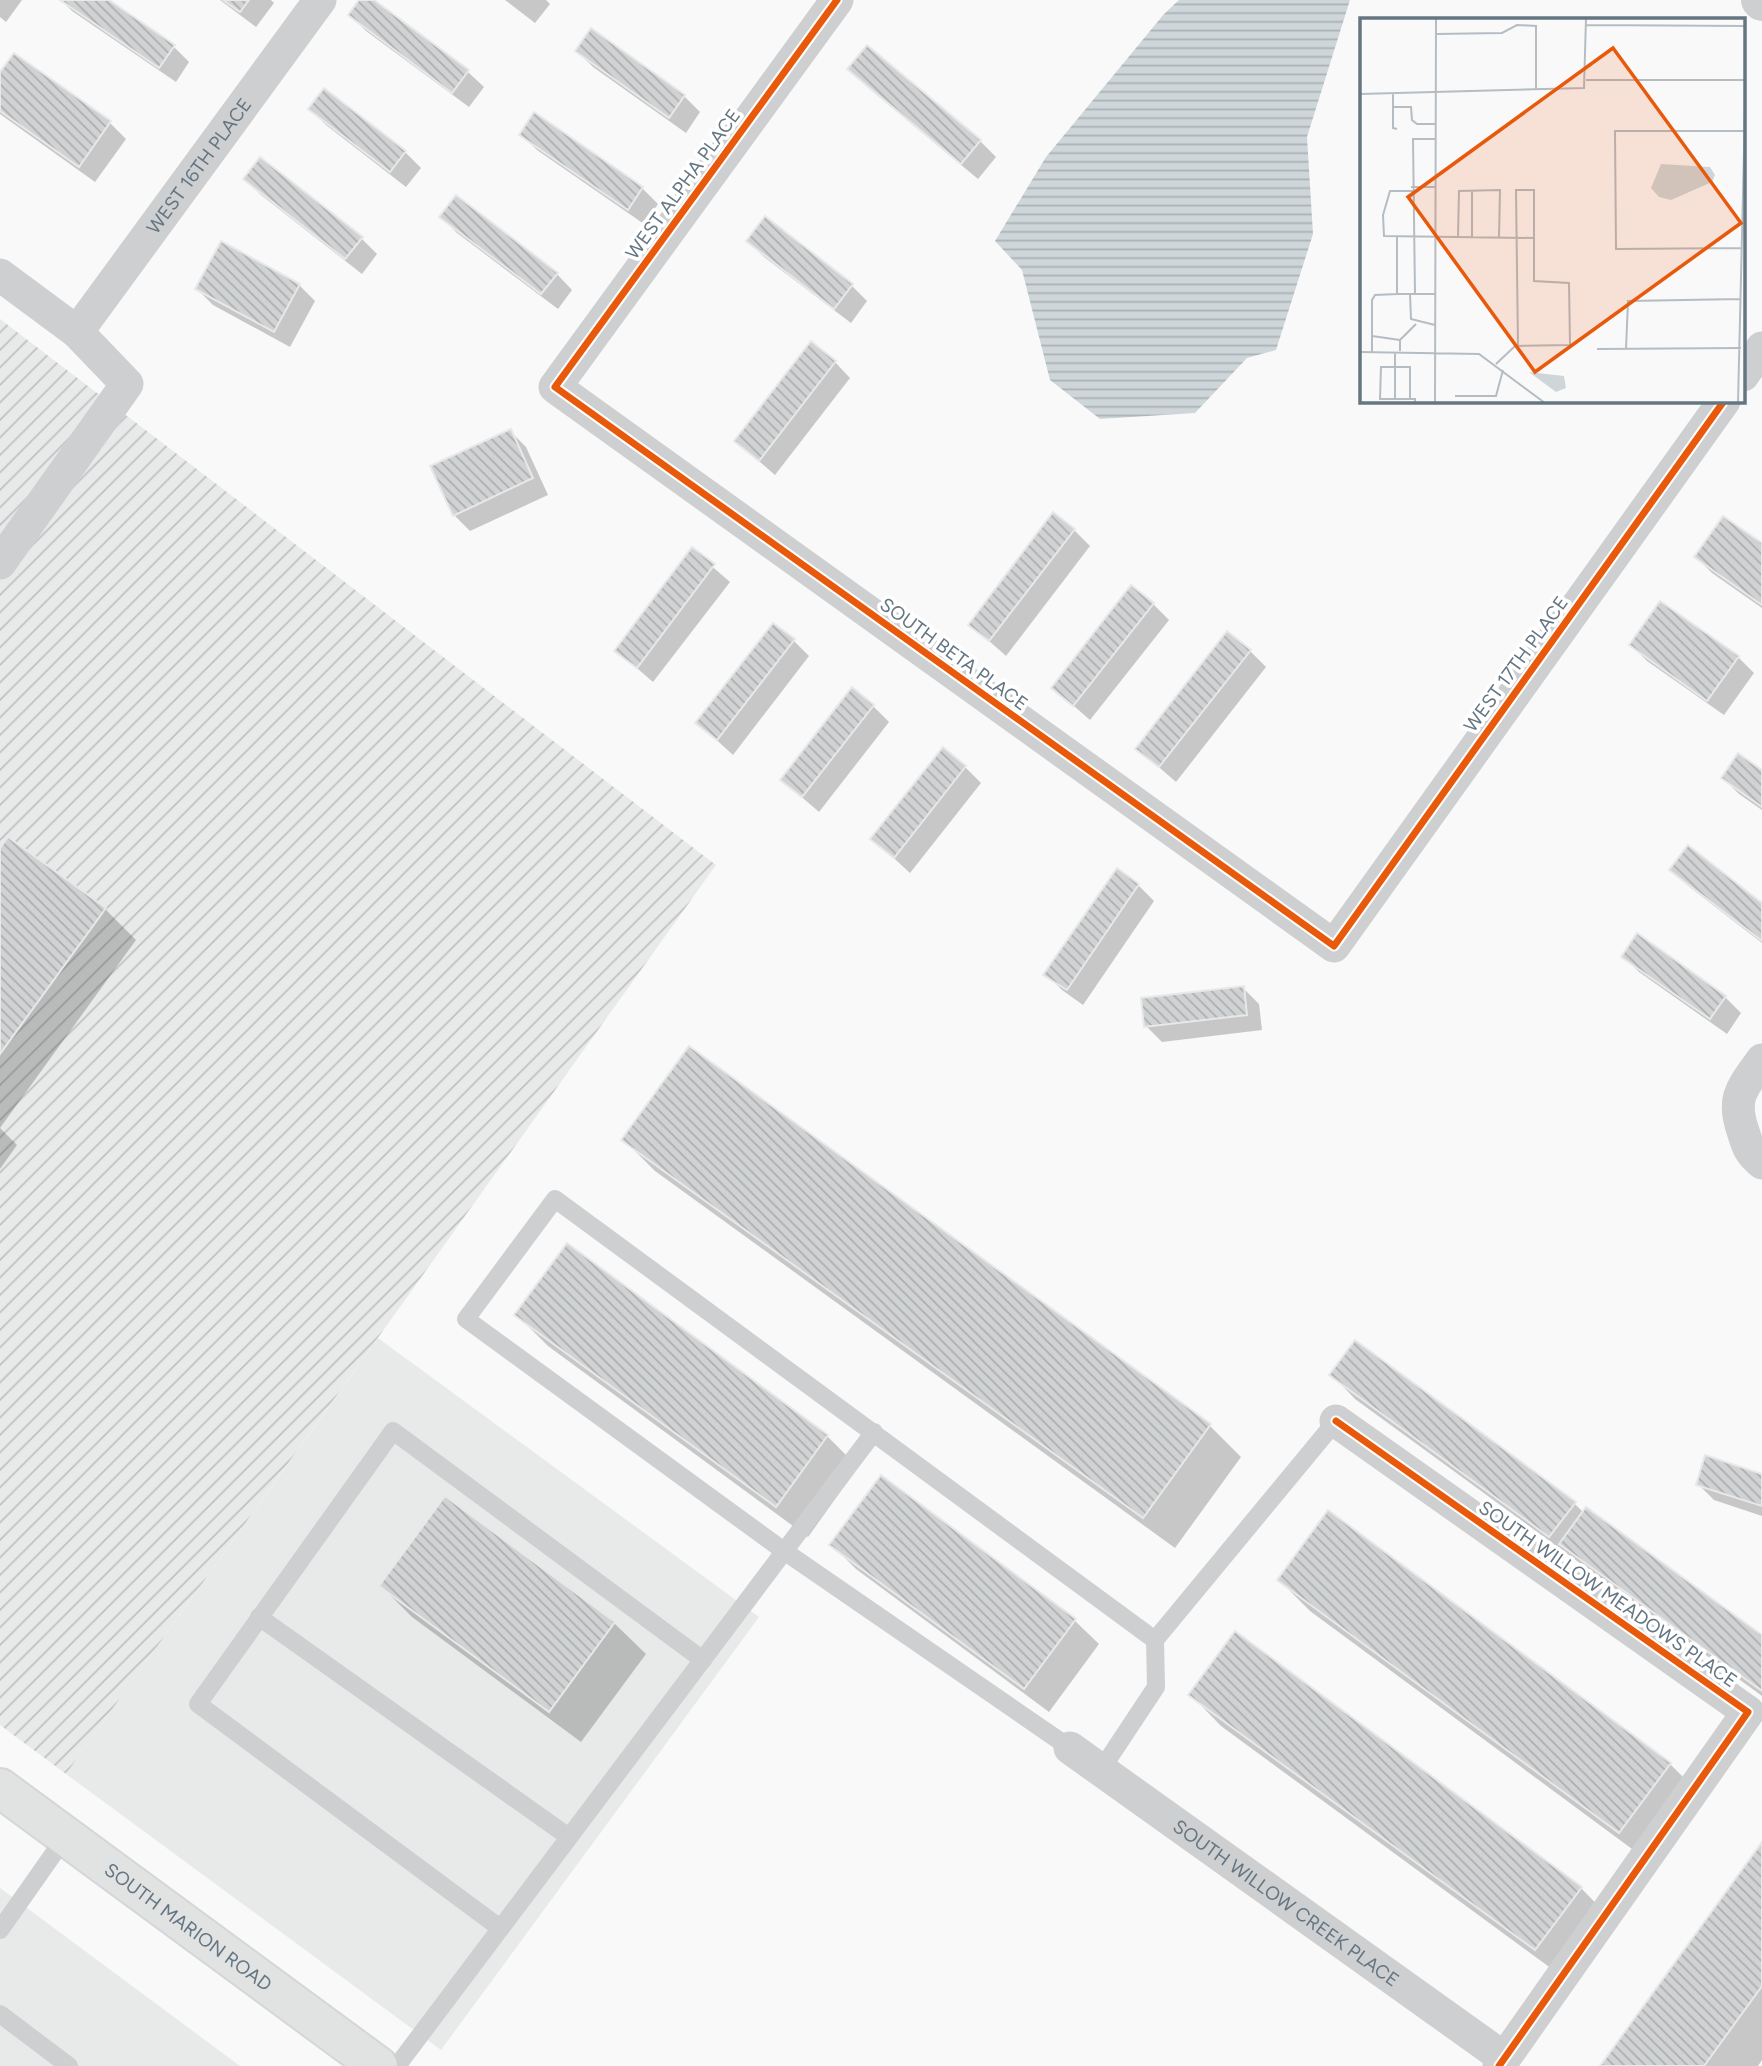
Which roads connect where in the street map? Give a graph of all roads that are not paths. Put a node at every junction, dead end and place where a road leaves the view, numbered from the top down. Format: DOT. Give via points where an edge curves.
graph roads {
  1 [pos="320,0"];
  2 [pos="837,0"];
  3 [pos="0,275"];
  4 [pos="78,332"];
  5 [pos="1762,348"];
  6 [pos="1744,373"];
  7 [pos="555,387"];
  8 [pos="1723,402"];
  9 [pos="0,563"];
  10 [pos="1334,946"];
  11 [pos="1762,1060"];
  12 [pos="1762,1164"];
  13 [pos="1336,1421"];
  14 [pos="874,1432"];
  15 [pos="785,1551"];
  16 [pos="260,1617"];
  17 [pos="1155,1640"];
  18 [pos="703,1660"];
  19 [pos="1070,1748"];
  20 [pos="1101,1770"];
  21 [pos="0,1788"];
  22 [pos="66,1836"];
  23 [pos="569,1837"];
  24 [pos="500,1928"];
  25 [pos="0,1930"];
  26 [pos="0,2014"];
  27 [pos="1502,2062"];
  28 [pos="69,2066"];
  29 [pos="378,2066"];
  30 [pos="397,2066"];
  1 -- 4 [label="street, WEST 16TH PLACE"];
  2 -- 7 [label="street, WEST ALPHA PLACE"];
  3 -- 4 [label="street"];
  4 -- 9 [label="street" via="127,384"];
  5 -- 6 [label="street"];
  7 -- 10 [label="street, SOUTH BETA PLACE"];
  8 -- 10 [label="street, WEST 17TH PLACE"];
  11 -- 12 [label="street" via="1742,1088 1736,1111 1750,1153"];
  13 -- 17 [label="lane"];
  13 -- 27 [label="street, SOUTH WILLOW MEADOWS PLACE" via="1748,1712"];
  14 -- 15 [label="lane"];
  14 -- 15 [label="lane" via="555,1199 466,1319"];
  14 -- 17 [label="lane"];
  15 -- 18 [label="lane"];
  15 -- 19 [label="lane"];
  16 -- 18 [label="lane" via="393,1431"];
  16 -- 23 [label="lane"];
  16 -- 24 [label="lane" via="198,1704"];
  17 -- 20 [label="lane" via="1156,1687"];
  18 -- 23 [label="lane"];
  19 -- 20 [label="street, SOUTH WILLOW CREEK PLACE"];
  20 -- 27 [label="street, SOUTH WILLOW CREEK PLACE"];
  21 -- 22 [label="main road, SOUTH MARION ROAD"];
  22 -- 25 [label="lane"];
  22 -- 29 [label="main road, SOUTH MARION ROAD"];
  23 -- 24 [label="lane"];
  24 -- 30 [label="lane"];
  26 -- 28 [label="lane"];
}
